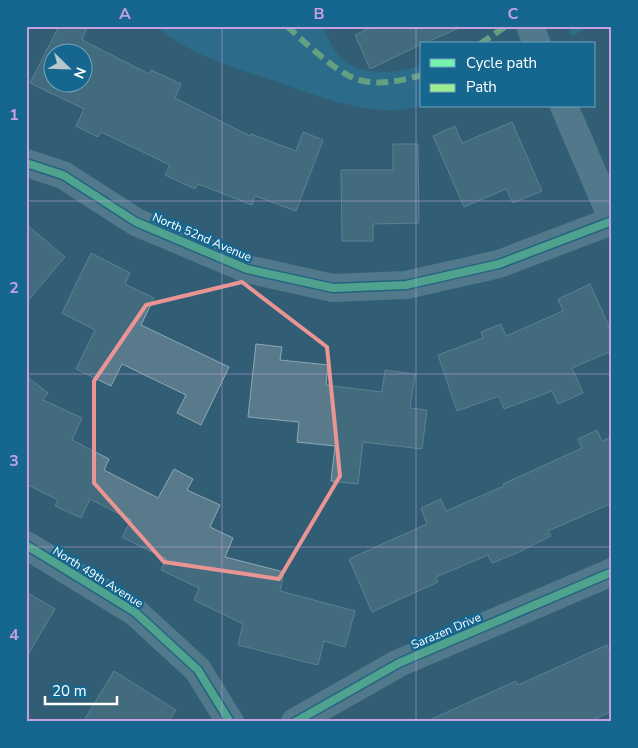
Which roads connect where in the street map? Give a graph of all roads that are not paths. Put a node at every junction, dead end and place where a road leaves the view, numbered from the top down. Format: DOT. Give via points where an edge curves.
graph roads {
  1 [pos="530,26"];
  2 [pos="536,42"];
  3 [pos="565,108"];
  4 [pos="26,164"];
  5 [pos="612,219"];
  6 [pos="26,546"];
  7 [pos="612,572"];
  8 [pos="230,722"];
  9 [pos="295,722"];
  1 -- 2 [label="street"];
  3 -- 5 [label="street"];
  4 -- 5 [label="street, North 52nd Avenue" via="63,175 136,222 247,269 332,288 406,285 499,264"];
  6 -- 8 [label="street, North 49th Avenue" via="135,612 198,670"];
  7 -- 9 [label="street, Sarazen Drive" via="399,663"];
}
